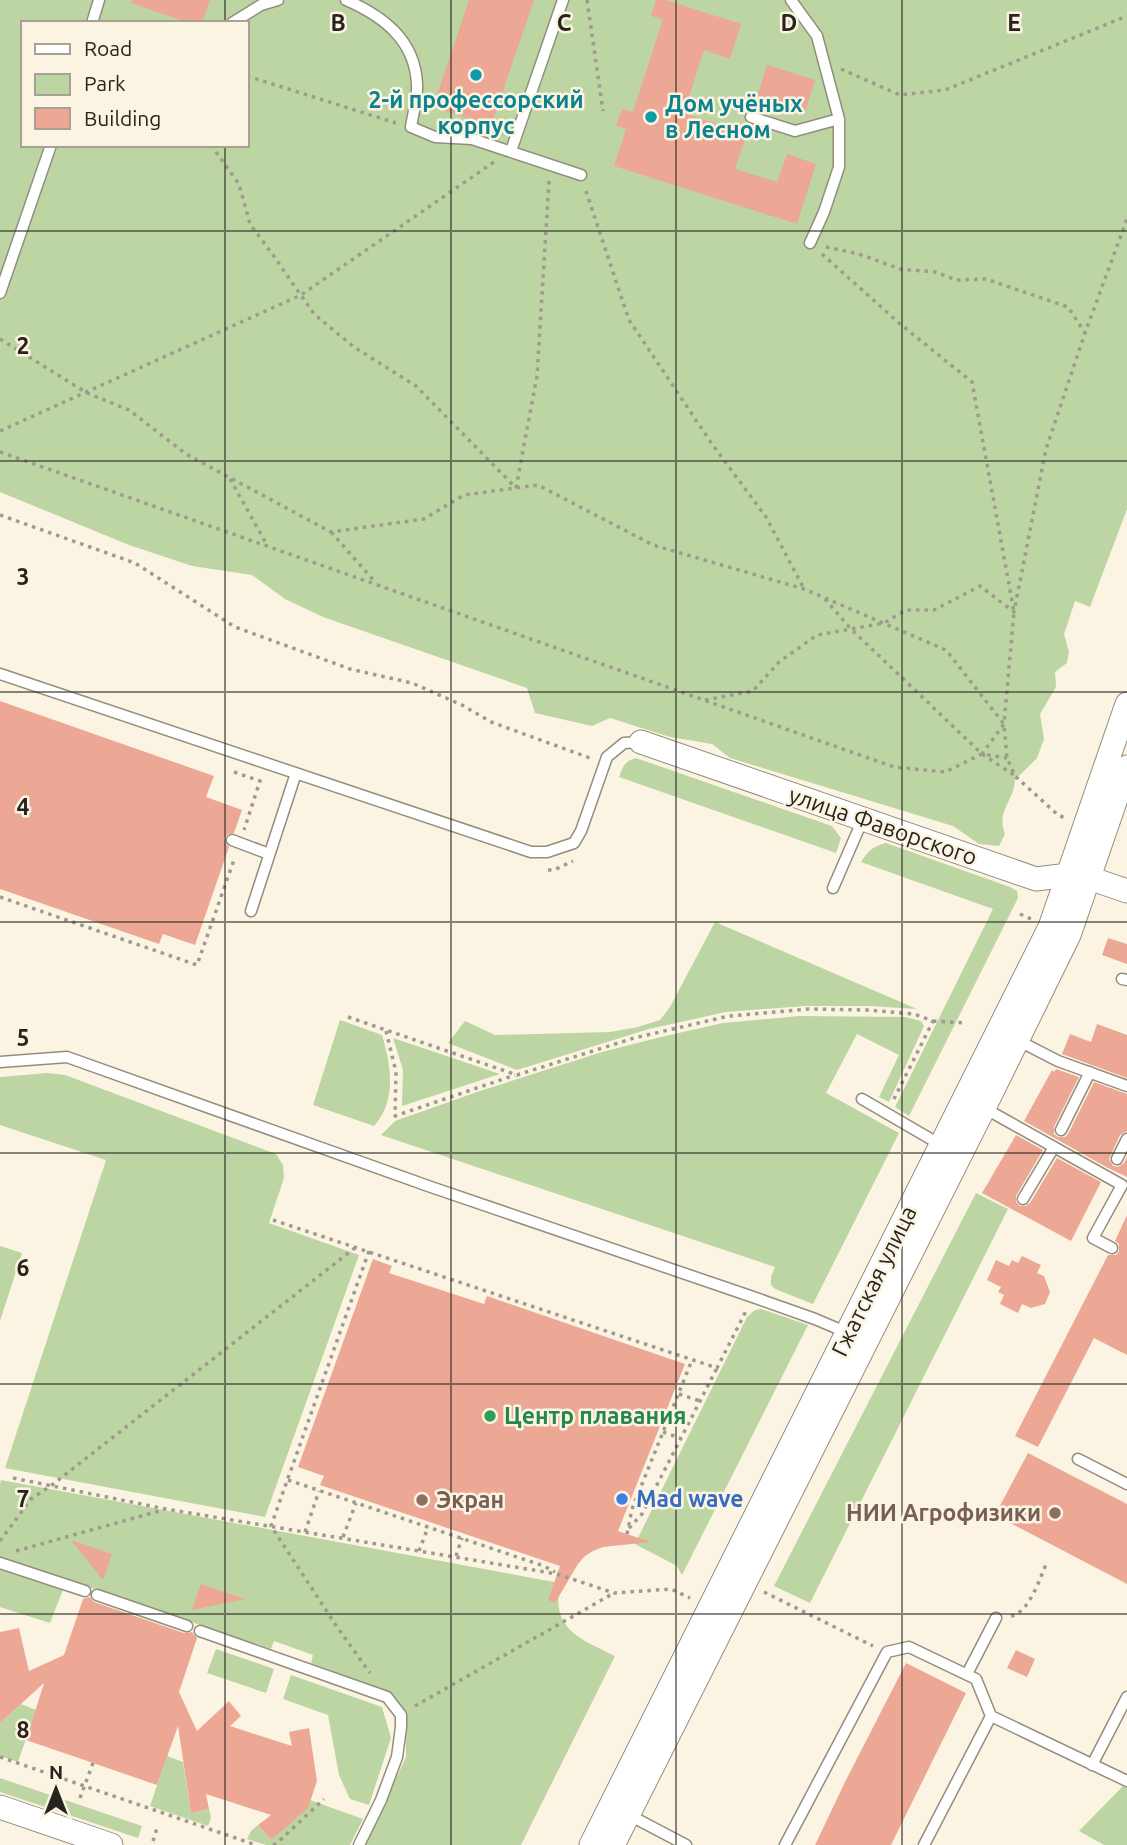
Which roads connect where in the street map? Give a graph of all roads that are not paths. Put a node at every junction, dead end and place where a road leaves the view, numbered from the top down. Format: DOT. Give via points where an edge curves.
graph roads {
  1 [pos="99,0"];
  2 [pos="278,0"];
  3 [pos="346,0"];
  4 [pos="563,0"];
  5 [pos="791,0"];
  6 [pos="93,21"];
  7 [pos="235,21"];
  8 [pos="751,117"];
  9 [pos="839,119"];
  10 [pos="50,147"];
  11 [pos="511,150"];
  12 [pos="581,175"];
  13 [pos="810,243"];
  14 [pos="0,293"];
  15 [pos="0,674"];
  16 [pos="1127,704"];
  17 [pos="641,742"];
  18 [pos="1127,767"];
  19 [pos="296,774"];
  20 [pos="863,819"];
  21 [pos="235,842"];
  22 [pos="270,854"];
  23 [pos="1079,876"];
  24 [pos="833,888"];
  25 [pos="1127,891"];
  26 [pos="251,911"];
  27 [pos="1017,1040"];
  28 [pos="0,1062"];
  29 [pos="1090,1072"];
  30 [pos="1127,1086"];
  31 [pos="862,1099"];
  32 [pos="985,1108"];
  33 [pos="1061,1130"];
  34 [pos="1127,1139"];
  35 [pos="942,1145"];
  36 [pos="1054,1147"];
  37 [pos="1117,1159"];
  38 [pos="1023,1199"];
  39 [pos="1112,1248"];
  40 [pos="848,1333"];
  41 [pos="1078,1459"];
  42 [pos="1127,1484"];
  43 [pos="0,1563"];
  44 [pos="85,1591"];
  45 [pos="97,1595"];
  46 [pos="996,1618"];
  47 [pos="187,1626"];
  48 [pos="200,1631"];
  49 [pos="967,1674"];
  50 [pos="1127,1697"];
  51 [pos="991,1716"];
  52 [pos="1092,1765"];
  53 [pos="1127,1781"];
  54 [pos="0,1807"];
  55 [pos="629,1815"];
  56 [pos="111,1845"];
  57 [pos="359,1845"];
  58 [pos="591,1845"];
  59 [pos="613,1845"];
  60 [pos="686,1845"];
  61 [pos="785,1845"];
  62 [pos="924,1845"];
  1 -- 6 [label="lane"];
  2 -- 7 [label="lane"];
  3 -- 11 [label="lane" via="370,11 396,32 411,56 417,84 411,127 435,137 472,139"];
  4 -- 11 [label="lane"];
  5 -- 9 [label="lane" via="817,36"];
  8 -- 9 [label="lane" via="795,131"];
  9 -- 13 [label="lane" via="839,167"];
  10 -- 14 [label="lane"];
  11 -- 12 [label="lane"];
  15 -- 19 [label="lane"];
  16 -- 23 [label="street, Гжатская улица"];
  17 -- 19 [label="lane" via="624,743 607,757 574,843 547,852 531,852"];
  17 -- 20 [label="street, улица Фаворского"];
  18 -- 23 [label="street, Гжатская улица"];
  19 -- 22 [label="lane"];
  20 -- 23 [label="street, улица Фаворского" via="1036,878"];
  20 -- 24 [label="lane"];
  21 -- 22 [label="lane"];
  22 -- 26 [label="lane"];
  23 -- 25 [label="street, улица Фаворского"];
  23 -- 27 [label="street, Гжатская улица" via="1069,935"];
  23 -- 35 [label="street, Гжатская улица"];
  27 -- 29 [label="lane"];
  27 -- 32 [label="street, Гжатская улица"];
  28 -- 40 [label="lane" via="67,1057"];
  29 -- 30 [label="lane"];
  29 -- 33 [label="lane"];
  31 -- 35 [label="lane"];
  32 -- 36 [label="lane"];
  32 -- 55 [label="street, Гжатская улица"];
  34 -- 37 [label="lane"];
  35 -- 40 [label="street, Гжатская улица"];
  36 -- 38 [label="lane"];
  36 -- 39 [label="lane" via="1122,1185 1093,1238"];
  40 -- 58 [label="street, Гжатская улица"];
  41 -- 42 [label="lane"];
  43 -- 44 [label="lane"];
  45 -- 47 [label="lane"];
  46 -- 49 [label="lane"];
  48 -- 57 [label="lane" via="387,1697 401,1714 397,1756"];
  49 -- 51 [label="lane" via="976,1679"];
  49 -- 61 [label="lane" via="909,1647 887,1652"];
  50 -- 52 [label="lane"];
  51 -- 52 [label="lane"];
  51 -- 62 [label="lane"];
  52 -- 53 [label="lane"];
  54 -- 56 [label="street"];
  55 -- 59 [label="street, Гжатская улица"];
  55 -- 60 [label="lane"];
}
